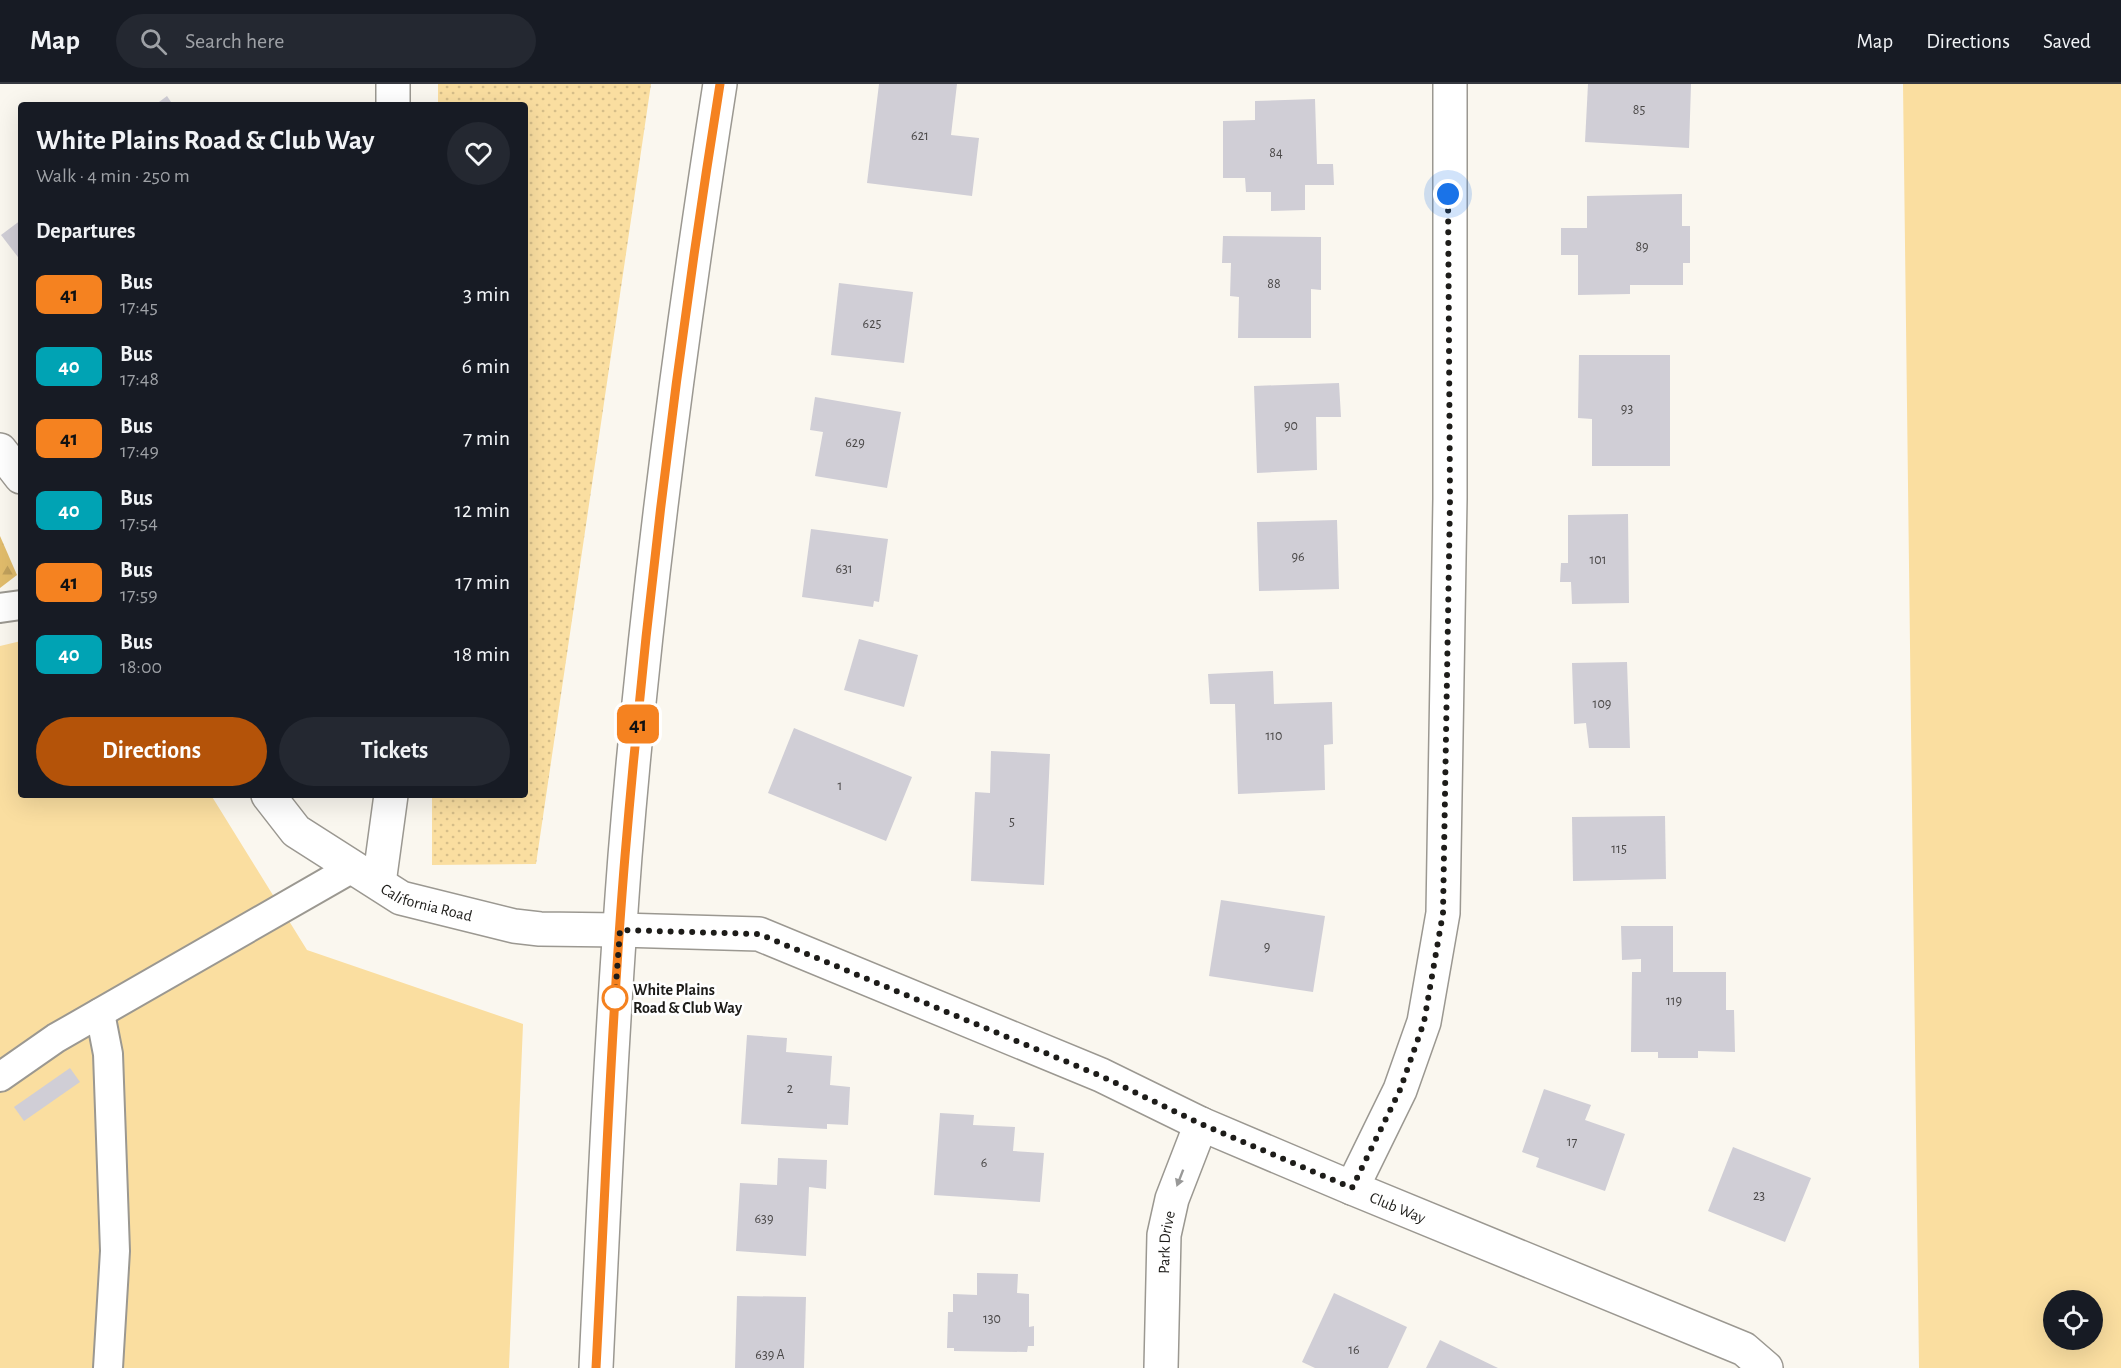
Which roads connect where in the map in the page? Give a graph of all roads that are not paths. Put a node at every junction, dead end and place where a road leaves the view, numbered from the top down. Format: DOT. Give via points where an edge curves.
graph roads {
  1 [pos="393,84"];
  2 [pos="720,84"];
  3 [pos="1450,84"];
  4 [pos="393,102"];
  5 [pos="0,450"];
  6 [pos="18,473"];
  7 [pos="18,605"];
  8 [pos="0,608"];
  9 [pos="270,798"];
  10 [pos="390,798"];
  11 [pos="366,875"];
  12 [pos="620,930"];
  13 [pos="99,1013"];
  14 [pos="0,1077"];
  15 [pos="1201,1124"];
  16 [pos="1352,1188"];
  17 [pos="108,1368"];
  18 [pos="596,1368"];
  19 [pos="1161,1368"];
  20 [pos="1766,1368"];
  1 -- 4 [label="street"];
  2 -- 12 [label="street" via="661,499"];
  3 -- 16 [label="street" via="1450,499 1443,913 1424,1022 1400,1090"];
  5 -- 6 [label="street"];
  7 -- 8 [label="lane"];
  9 -- 11 [label="street, California Road" via="296,831"];
  10 -- 11 [label="street"];
  11 -- 12 [label="street, California Road" via="401,898 514,926"];
  11 -- 13 [label="lane"];
  12 -- 15 [label="street, Club Way" via="759,934 1101,1076"];
  12 -- 18 [label="street"];
  13 -- 14 [label="lane"];
  13 -- 17 [label="lane" via="108,1054 115,1251"];
  15 -- 16 [label="street, Club Way"];
  15 -- 19 [label="street, Park Drive, one-way" via="1172,1198 1164,1234"];
  16 -- 20 [label="street, Club Way" via="1744,1349"];
}
